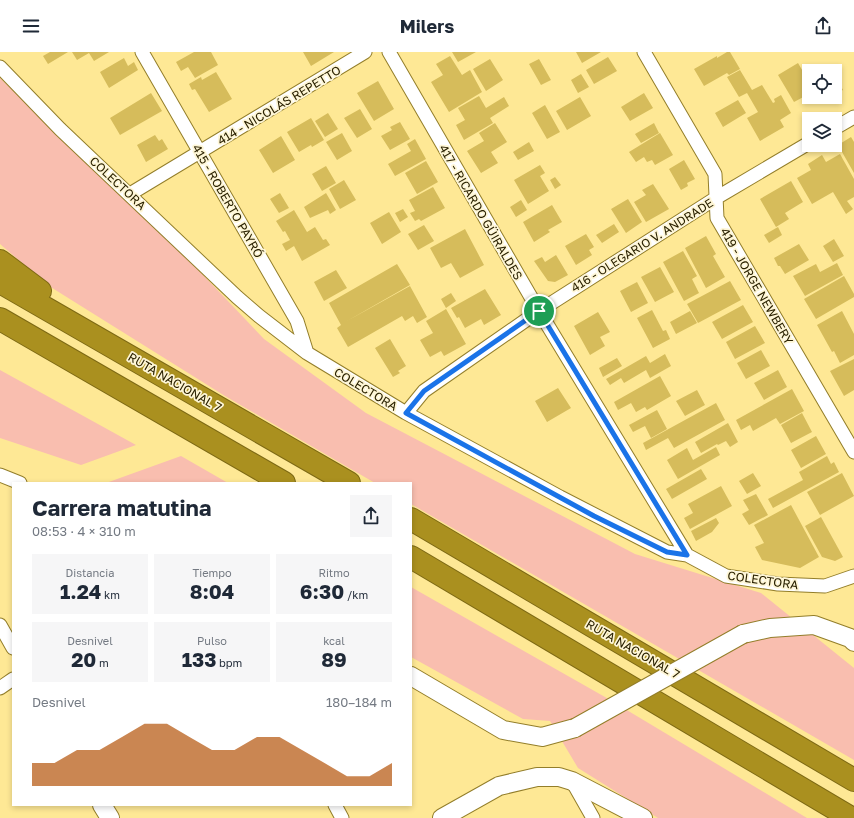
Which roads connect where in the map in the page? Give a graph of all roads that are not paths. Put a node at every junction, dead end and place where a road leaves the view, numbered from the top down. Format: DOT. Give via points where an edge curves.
graph roads {
  1 [pos="142,52"];
  2 [pos="365,52"];
  3 [pos="389,52"];
  4 [pos="644,52"];
  5 [pos="0,67"];
  6 [pos="854,117"];
  7 [pos="842,124"];
  8 [pos="802,147"];
  9 [pos="200,152"];
  10 [pos="130,194"];
  11 [pos="716,198"];
  12 [pos="0,261"];
  13 [pos="0,282"];
  14 [pos="539,311"];
  15 [pos="0,319"];
  16 [pos="0,324"];
  17 [pos="50,348"];
  18 [pos="307,353"];
  19 [pos="144,364"];
  20 [pos="406,413"];
  21 [pos="854,452"];
  22 [pos="0,475"];
  23 [pos="18,482"];
  24 [pos="282,482"];
  25 [pos="347,482"];
  26 [pos="412,520"];
  27 [pos="687,555"];
  28 [pos="412,558"];
  29 [pos="854,576"];
  30 [pos="0,625"];
  31 [pos="854,642"];
  32 [pos="12,646"];
  33 [pos="412,677"];
  34 [pos="12,680"];
  35 [pos="0,688"];
  36 [pos="566,779"];
  37 [pos="854,780"];
  38 [pos="103,806"];
  39 [pos="336,806"];
  40 [pos="110,818"];
  41 [pos="342,818"];
  42 [pos="442,818"];
  43 [pos="593,818"];
  44 [pos="644,818"];
  45 [pos="851,818"];
  1 -- 9 [label="street, 415 - ROBERTO PAYRÓ"];
  2 -- 9 [label="street, 414 - NICOLÁS REPETTO"];
  3 -- 14 [label="street, 417 - RICARDO GÜIRALDES"];
  4 -- 11 [label="street, 419 - JORGE NEWBERY" via="715,174"];
  5 -- 10 [label="street, COLECTORA" via="60,129"];
  6 -- 7 [label="street"];
  8 -- 11 [label="street, 416 - OLEGARIO V. ANDRADE"];
  9 -- 10 [label="street, 414 - NICOLÁS REPETTO"];
  9 -- 18 [label="street, 415 - ROBERTO PAYRÓ" via="297,321"];
  10 -- 18 [label="street, COLECTORA" via="237,297"];
  11 -- 14 [label="street, 416 - OLEGARIO V. ANDRADE"];
  11 -- 21 [label="street, 419 - JORGE NEWBERY" via="717,218"];
  12 -- 19 [label="highway"];
  13 -- 19 [label="highway, RUTA NACIONAL 7"];
  14 -- 20 [label="street, 416 - OLEGARIO V. ANDRADE" via="424,391"];
  14 -- 27 [label="street, 417 - RICARDO GÜIRALDES"];
  15 -- 17 [label="highway"];
  16 -- 17 [label="highway"];
  17 -- 24 [label="highway"];
  18 -- 20 [label="street, COLECTORA"];
  19 -- 25 [label="highway, RUTA NACIONAL 7"];
  20 -- 27 [label="street, COLECTORA" via="601,519 667,552"];
  22 -- 23 [label="street"];
  26 -- 37 [label="highway, RUTA NACIONAL 7"];
  27 -- 29 [label="street, COLECTORA" via="726,576 778,584 825,586"];
  28 -- 45 [label="highway"];
  30 -- 32 [label="street"];
  31 -- 33 [label="street, bridge" via="850,638 814,625 770,628 743,634 575,728 542,737 503,730"];
  34 -- 35 [label="street"];
  36 -- 42 [label="street" via="537,777 499,786"];
  36 -- 43 [label="street"];
  36 -- 44 [label="street"];
  38 -- 40 [label="street"];
  39 -- 41 [label="street"];
}
